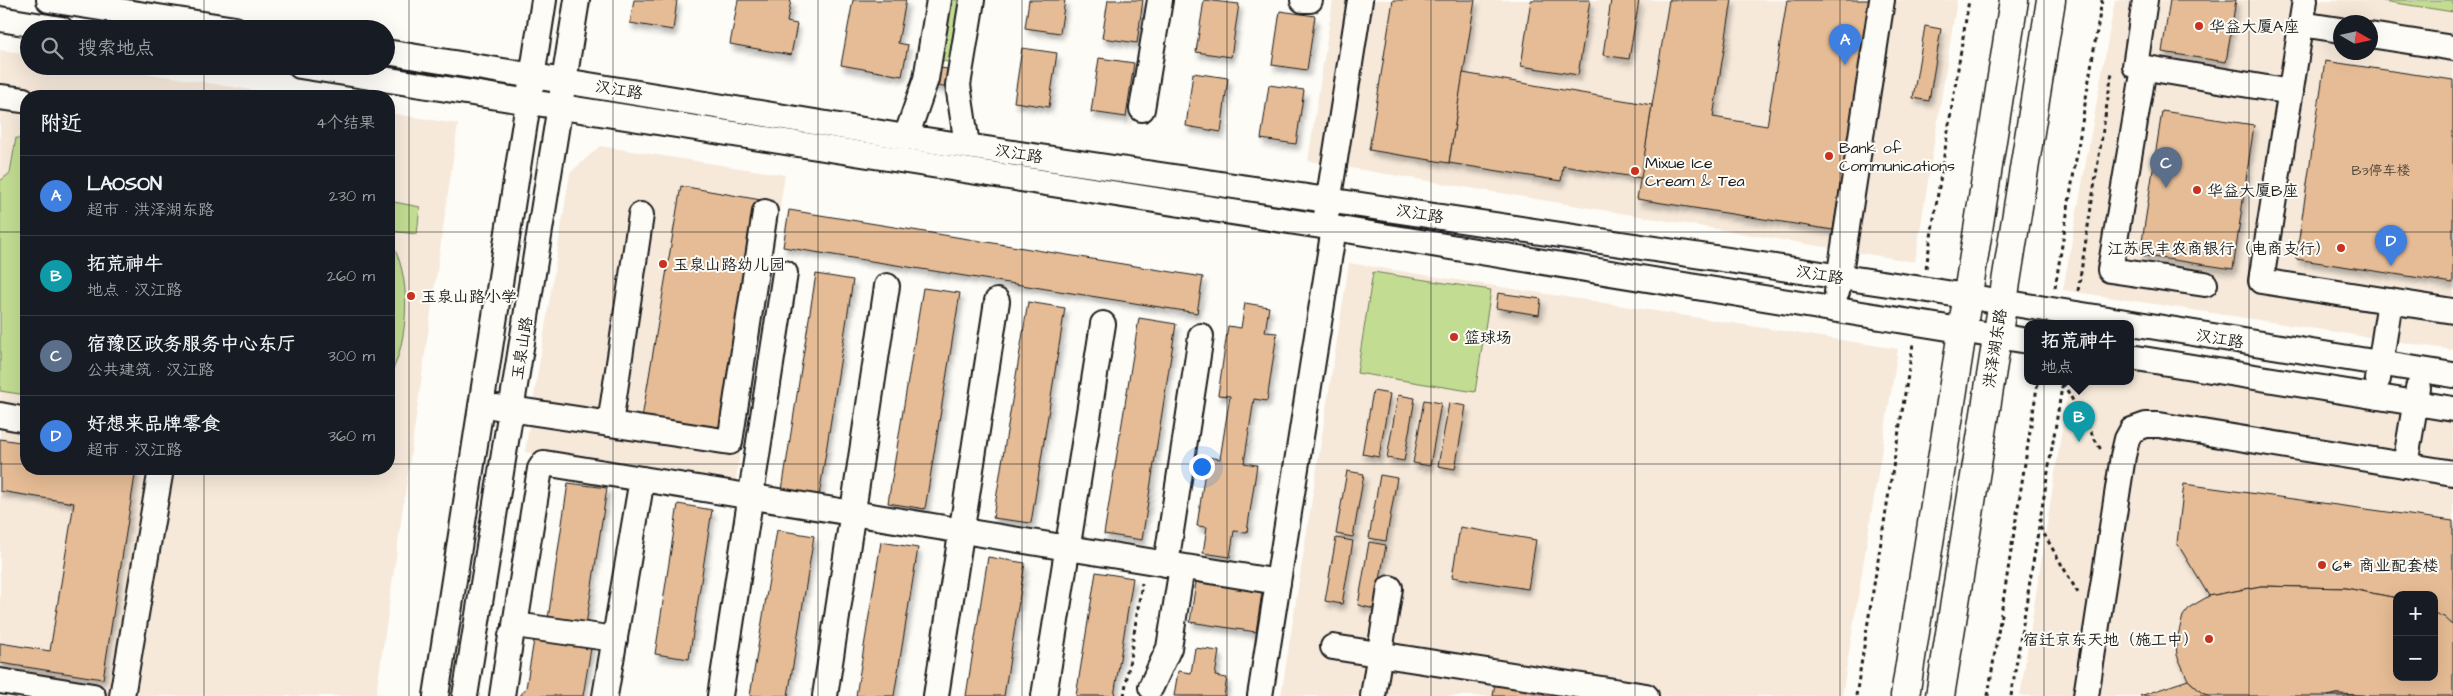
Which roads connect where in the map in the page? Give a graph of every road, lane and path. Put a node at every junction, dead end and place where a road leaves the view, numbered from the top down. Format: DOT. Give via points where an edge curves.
graph roads {
  1 [pos="50,0"];
  2 [pos="544,0"];
  3 [pos="577,0"];
  4 [pos="939,0"];
  5 [pos="972,0"];
  6 [pos="1160,0"];
  7 [pos="1303,0"];
  8 [pos="1310,0"];
  9 [pos="1360,0"];
  10 [pos="1882,0"];
  11 [pos="1969,0"];
  12 [pos="2014,0"];
  13 [pos="2051,0"];
  14 [pos="2102,0"];
  15 [pos="2146,0"];
  16 [pos="2305,0"];
  17 [pos="124,13"];
  18 [pos="149,15"];
  19 [pos="0,19"];
  20 [pos="180,20"];
  21 [pos="20,22"];
  22 [pos="2301,24"];
  23 [pos="2333,29"];
  24 [pos="2378,36"];
  25 [pos="2453,48"];
  26 [pos="395,53"];
  27 [pos="2144,68"];
  28 [pos="2113,69"];
  29 [pos="357,75"];
  30 [pos="533,75"];
  31 [pos="564,80"];
  32 [pos="2290,92"];
  33 [pos="528,102"];
  34 [pos="560,107"];
  35 [pos="1142,109"];
  36 [pos="906,136"];
  37 [pos="967,145"];
  38 [pos="1328,200"];
  39 [pos="765,212"];
  40 [pos="641,215"];
  41 [pos="1329,227"];
  42 [pos="785,273"];
  43 [pos="1839,277"];
  44 [pos="2204,284"];
  45 [pos="887,286"];
  46 [pos="1922,289"];
  47 [pos="1967,297"];
  48 [pos="997,302"];
  49 [pos="2002,302"];
  50 [pos="2390,302"];
  51 [pos="1834,310"];
  52 [pos="2050,310"];
  53 [pos="2453,311"];
  54 [pos="2074,314"];
  55 [pos="2111,320"];
  56 [pos="1917,323"];
  57 [pos="1103,324"];
  58 [pos="2134,324"];
  59 [pos="1962,330"];
  60 [pos="1201,336"];
  61 [pos="1996,336"];
  62 [pos="2024,340"];
  63 [pos="2134,358"];
  64 [pos="2381,364"];
  65 [pos="2422,370"];
  66 [pos="2453,375"];
  67 [pos="2037,385"];
  68 [pos="2063,385"];
  69 [pos="2065,385"];
  70 [pos="2375,396"];
  71 [pos="2416,403"];
  72 [pos="480,405"];
  73 [pos="511,409"];
  74 [pos="2453,409"];
  75 [pos="0,415"];
  76 [pos="20,419"];
  77 [pos="610,424"];
  78 [pos="2405,465"];
  79 [pos="2453,473"];
  80 [pos="160,475"];
  81 [pos="642,479"];
  82 [pos="2119,483"];
  83 [pos="750,497"];
  84 [pos="853,513"];
  85 [pos="2040,526"];
  86 [pos="961,531"];
  87 [pos="1067,548"];
  88 [pos="1164,564"];
  89 [pos="1278,582"];
  90 [pos="1390,588"];
  91 [pos="2097,625"];
  92 [pos="511,636"];
  93 [pos="615,639"];
  94 [pos="1332,647"];
  95 [pos="1380,653"];
  96 [pos="0,681"];
  97 [pos="1151,687"];
  98 [pos="93,696"];
  99 [pos="122,696"];
  100 [pos="436,696"];
  101 [pos="465,696"];
  102 [pos="502,696"];
  103 [pos="605,696"];
  104 [pos="720,696"];
  105 [pos="825,696"];
  106 [pos="936,696"];
  107 [pos="1044,696"];
  108 [pos="1124,696"];
  109 [pos="1260,696"];
  110 [pos="1373,696"];
  111 [pos="1646,696"];
  112 [pos="1856,696"];
  113 [pos="1905,696"];
  114 [pos="1940,696"];
  115 [pos="1988,696"];
  116 [pos="2011,696"];
  117 [pos="2086,696"];
  1 -- 17 [label="street"];
  2 -- 30 [label="street, 玉泉山路"];
  3 -- 31 [label="street, 玉泉山路"];
  4 -- 36 [label="street" via="926,79"];
  5 -- 37 [label="street" via="958,85"];
  6 -- 35 [label="street"];
  7 -- 8 [label="street"];
  9 -- 38 [label="street"];
  10 -- 43 [label="street"];
  11 -- 46 [label="path"];
  12 -- 47 [label="main road"];
  13 -- 49 [label="main road, 洪泽湖东路"];
  14 -- 52 [label="path"];
  15 -- 27 [label="street" via="2134,66"];
  16 -- 22 [label="street"];
  17 -- 18 [label="street"];
  18 -- 20 [label="street"];
  19 -- 21 [label="street"];
  22 -- 23 [label="street"];
  22 -- 32 [label="street"];
  24 -- 25 [label="street"];
  26 -- 30 [label="street, 汉江路"];
  27 -- 32 [label="street"];
  27 -- 44 [label="street" via="2110,270"];
  28 -- 54 [label="path"];
  29 -- 33 [label="street, 汉江路"];
  30 -- 31 [label="street, 汉江路"];
  30 -- 33 [label="street, 玉泉山路"];
  31 -- 34 [label="street, 玉泉山路"];
  31 -- 36 [label="street, 汉江路"];
  32 -- 50 [label="street" via="2261,281"];
  33 -- 34 [label="street, 汉江路"];
  33 -- 72 [label="street, 玉泉山路"];
  34 -- 41 [label="street, 汉江路"];
  34 -- 73 [label="street, 玉泉山路"];
  36 -- 37 [label="street, 汉江路"];
  37 -- 38 [label="street, 汉江路"];
  38 -- 41 [label="street"];
  38 -- 43 [label="street, 汉江路"];
  39 -- 77 [label="street" via="730,442"];
  40 -- 77 [label="street"];
  41 -- 51 [label="street, 汉江路"];
  41 -- 89 [label="street"];
  42 -- 83 [label="street"];
  43 -- 46 [label="street, 汉江路"];
  43 -- 51 [label="street"];
  45 -- 84 [label="street"];
  46 -- 47 [label="street, 汉江路"];
  47 -- 49 [label="street, 汉江路"];
  47 -- 59 [label="main road"];
  48 -- 86 [label="street"];
  49 -- 52 [label="street, 汉江路"];
  49 -- 61 [label="main road, 洪泽湖东路"];
  50 -- 53 [label="street"];
  50 -- 64 [label="street"];
  51 -- 56 [label="street, 汉江路"];
  52 -- 54 [label="street, 汉江路"];
  54 -- 55 [label="street, 汉江路"];
  56 -- 59 [label="street, 汉江路"];
  56 -- 112 [label="path"];
  57 -- 87 [label="street"];
  58 -- 64 [label="street, 汉江路"];
  59 -- 61 [label="street, 汉江路"];
  59 -- 113 [label="main road"];
  60 -- 88 [label="street"];
  61 -- 62 [label="street, 汉江路"];
  61 -- 114 [label="main road, 洪泽湖东路"];
  63 -- 70 [label="street, 汉江路"];
  64 -- 65 [label="street, 汉江路"];
  64 -- 70 [label="street"];
  65 -- 66 [label="street, 汉江路"];
  65 -- 71 [label="street"];
  67 -- 115 [label="path"];
  68 -- 85 [label="path"];
  69 -- 82 [label="path"];
  70 -- 71 [label="street, 汉江路"];
  71 -- 74 [label="street, 汉江路"];
  71 -- 78 [label="street"];
  72 -- 73 [label="street"];
  72 -- 100 [label="street, 玉泉山路"];
  73 -- 77 [label="street"];
  73 -- 101 [label="street, 玉泉山路"];
  75 -- 76 [label="street"];
  78 -- 79 [label="street"];
  78 -- 82 [label="street" via="2146,425 2132,430 2127,439"];
  80 -- 99 [label="street"];
  81 -- 83 [label="street"];
  81 -- 93 [label="street"];
  81 -- 93 [label="street" via="544,463 540,469 515,625"];
  82 -- 91 [label="street"];
  83 -- 84 [label="street"];
  83 -- 104 [label="street"];
  84 -- 86 [label="street"];
  84 -- 105 [label="street"];
  85 -- 91 [label="path"];
  85 -- 116 [label="path"];
  86 -- 87 [label="street"];
  86 -- 106 [label="street"];
  87 -- 88 [label="street"];
  87 -- 107 [label="street"];
  88 -- 89 [label="street"];
  88 -- 97 [label="street" via="1169,648"];
  88 -- 108 [label="path"];
  89 -- 109 [label="street"];
  90 -- 95 [label="street"];
  91 -- 117 [label="street"];
  92 -- 102 [label="street"];
  93 -- 103 [label="street"];
  94 -- 95 [label="street"];
  95 -- 110 [label="street"];
  95 -- 111 [label="street"];
  96 -- 98 [label="street"];
}
